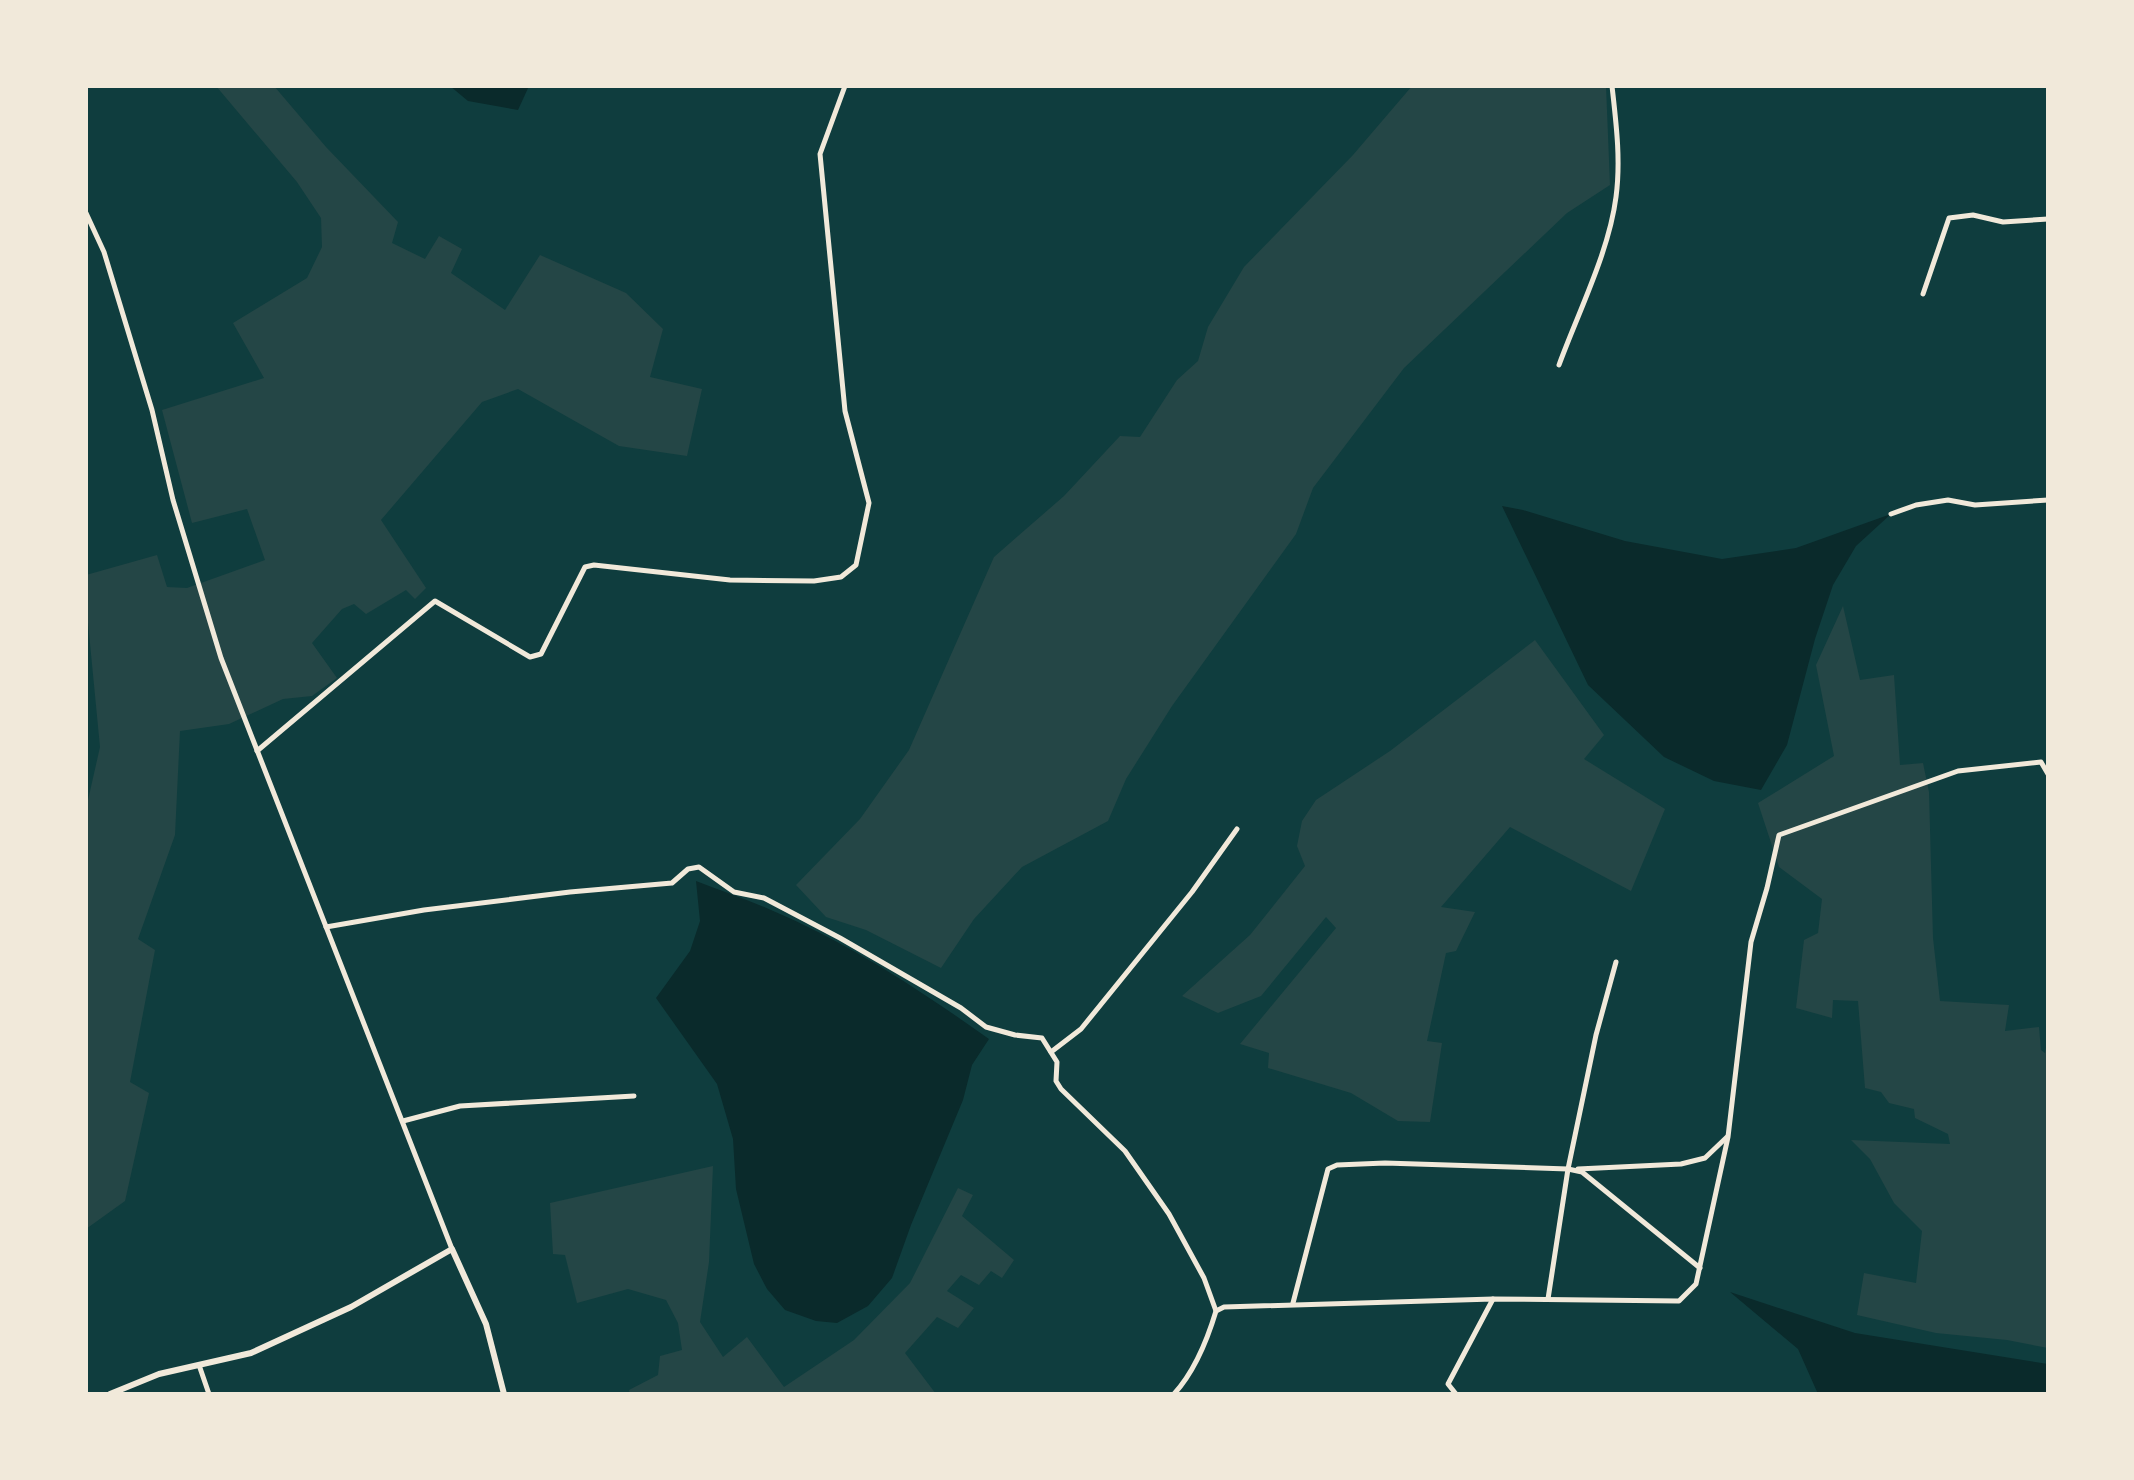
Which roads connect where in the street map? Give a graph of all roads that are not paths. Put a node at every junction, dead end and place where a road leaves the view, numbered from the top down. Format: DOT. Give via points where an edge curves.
graph roads {
  1 [pos="845,86"];
  2 [pos="1612,86"];
  3 [pos="86,213"];
  4 [pos="2048,219"];
  5 [pos="1923,294"];
  6 [pos="1559,365"];
  7 [pos="2048,500"];
  8 [pos="1891,514"];
  9 [pos="257,751"];
  10 [pos="2048,774"];
  11 [pos="1237,829"];
  12 [pos="326,927"];
  13 [pos="1616,962"];
  14 [pos="1051,1052"];
  15 [pos="634,1096"];
  16 [pos="403,1121"];
  17 [pos="1728,1137"];
  18 [pos="1568,1169"];
  19 [pos="452,1249"];
  20 [pos="1700,1268"];
  21 [pos="1493,1299"];
  22 [pos="1548,1299"];
  23 [pos="1293,1303"];
  24 [pos="1216,1311"];
  25 [pos="198,1364"];
  26 [pos="110,1394"];
  27 [pos="209,1394"];
  28 [pos="504,1394"];
  29 [pos="1174,1394"];
  30 [pos="1456,1394"];
  1 -- 9 [label="street" via="820,154 845,411 869,503 856,565 841,577 814,581 730,580 585,567 541,654 530,657 435,601"];
  2 -- 6 [label="street" via="1616,197 1604,246"];
  3 -- 9 [label="street" via="109,267 221,658"];
  4 -- 5 [label="street" via="1949,218"];
  7 -- 8 [label="street" via="1975,505 1948,500"];
  9 -- 12 [label="street"];
  10 -- 17 [label="street" via="2041,762 1958,771 1779,835 1751,942"];
  11 -- 14 [label="street" via="1081,1029"];
  12 -- 14 [label="street" via="555,893 672,883 699,867 734,892 764,898 840,938 986,1027 1042,1038"];
  12 -- 16 [label="street"];
  13 -- 18 [label="street"];
  14 -- 24 [label="street" via="1061,1089 1125,1151 1169,1214"];
  15 -- 16 [label="street" via="460,1106"];
  16 -- 19 [label="street"];
  17 -- 18 [label="street" via="1705,1158 1681,1164"];
  17 -- 20 [label="street"];
  18 -- 20 [label="street" via="1582,1172"];
  18 -- 22 [label="street"];
  18 -- 23 [label="street" via="1385,1163 1328,1169"];
  19 -- 25 [label="street" via="351,1307 251,1353"];
  19 -- 28 [label="street" via="486,1324"];
  20 -- 22 [label="street" via="1696,1284 1679,1301"];
  21 -- 22 [label="street"];
  21 -- 23 [label="street"];
  21 -- 30 [label="street" via="1448,1384"];
  23 -- 24 [label="street"];
  24 -- 29 [label="street" via="1208,1338"];
  25 -- 26 [label="street"];
  25 -- 27 [label="street"];
}
